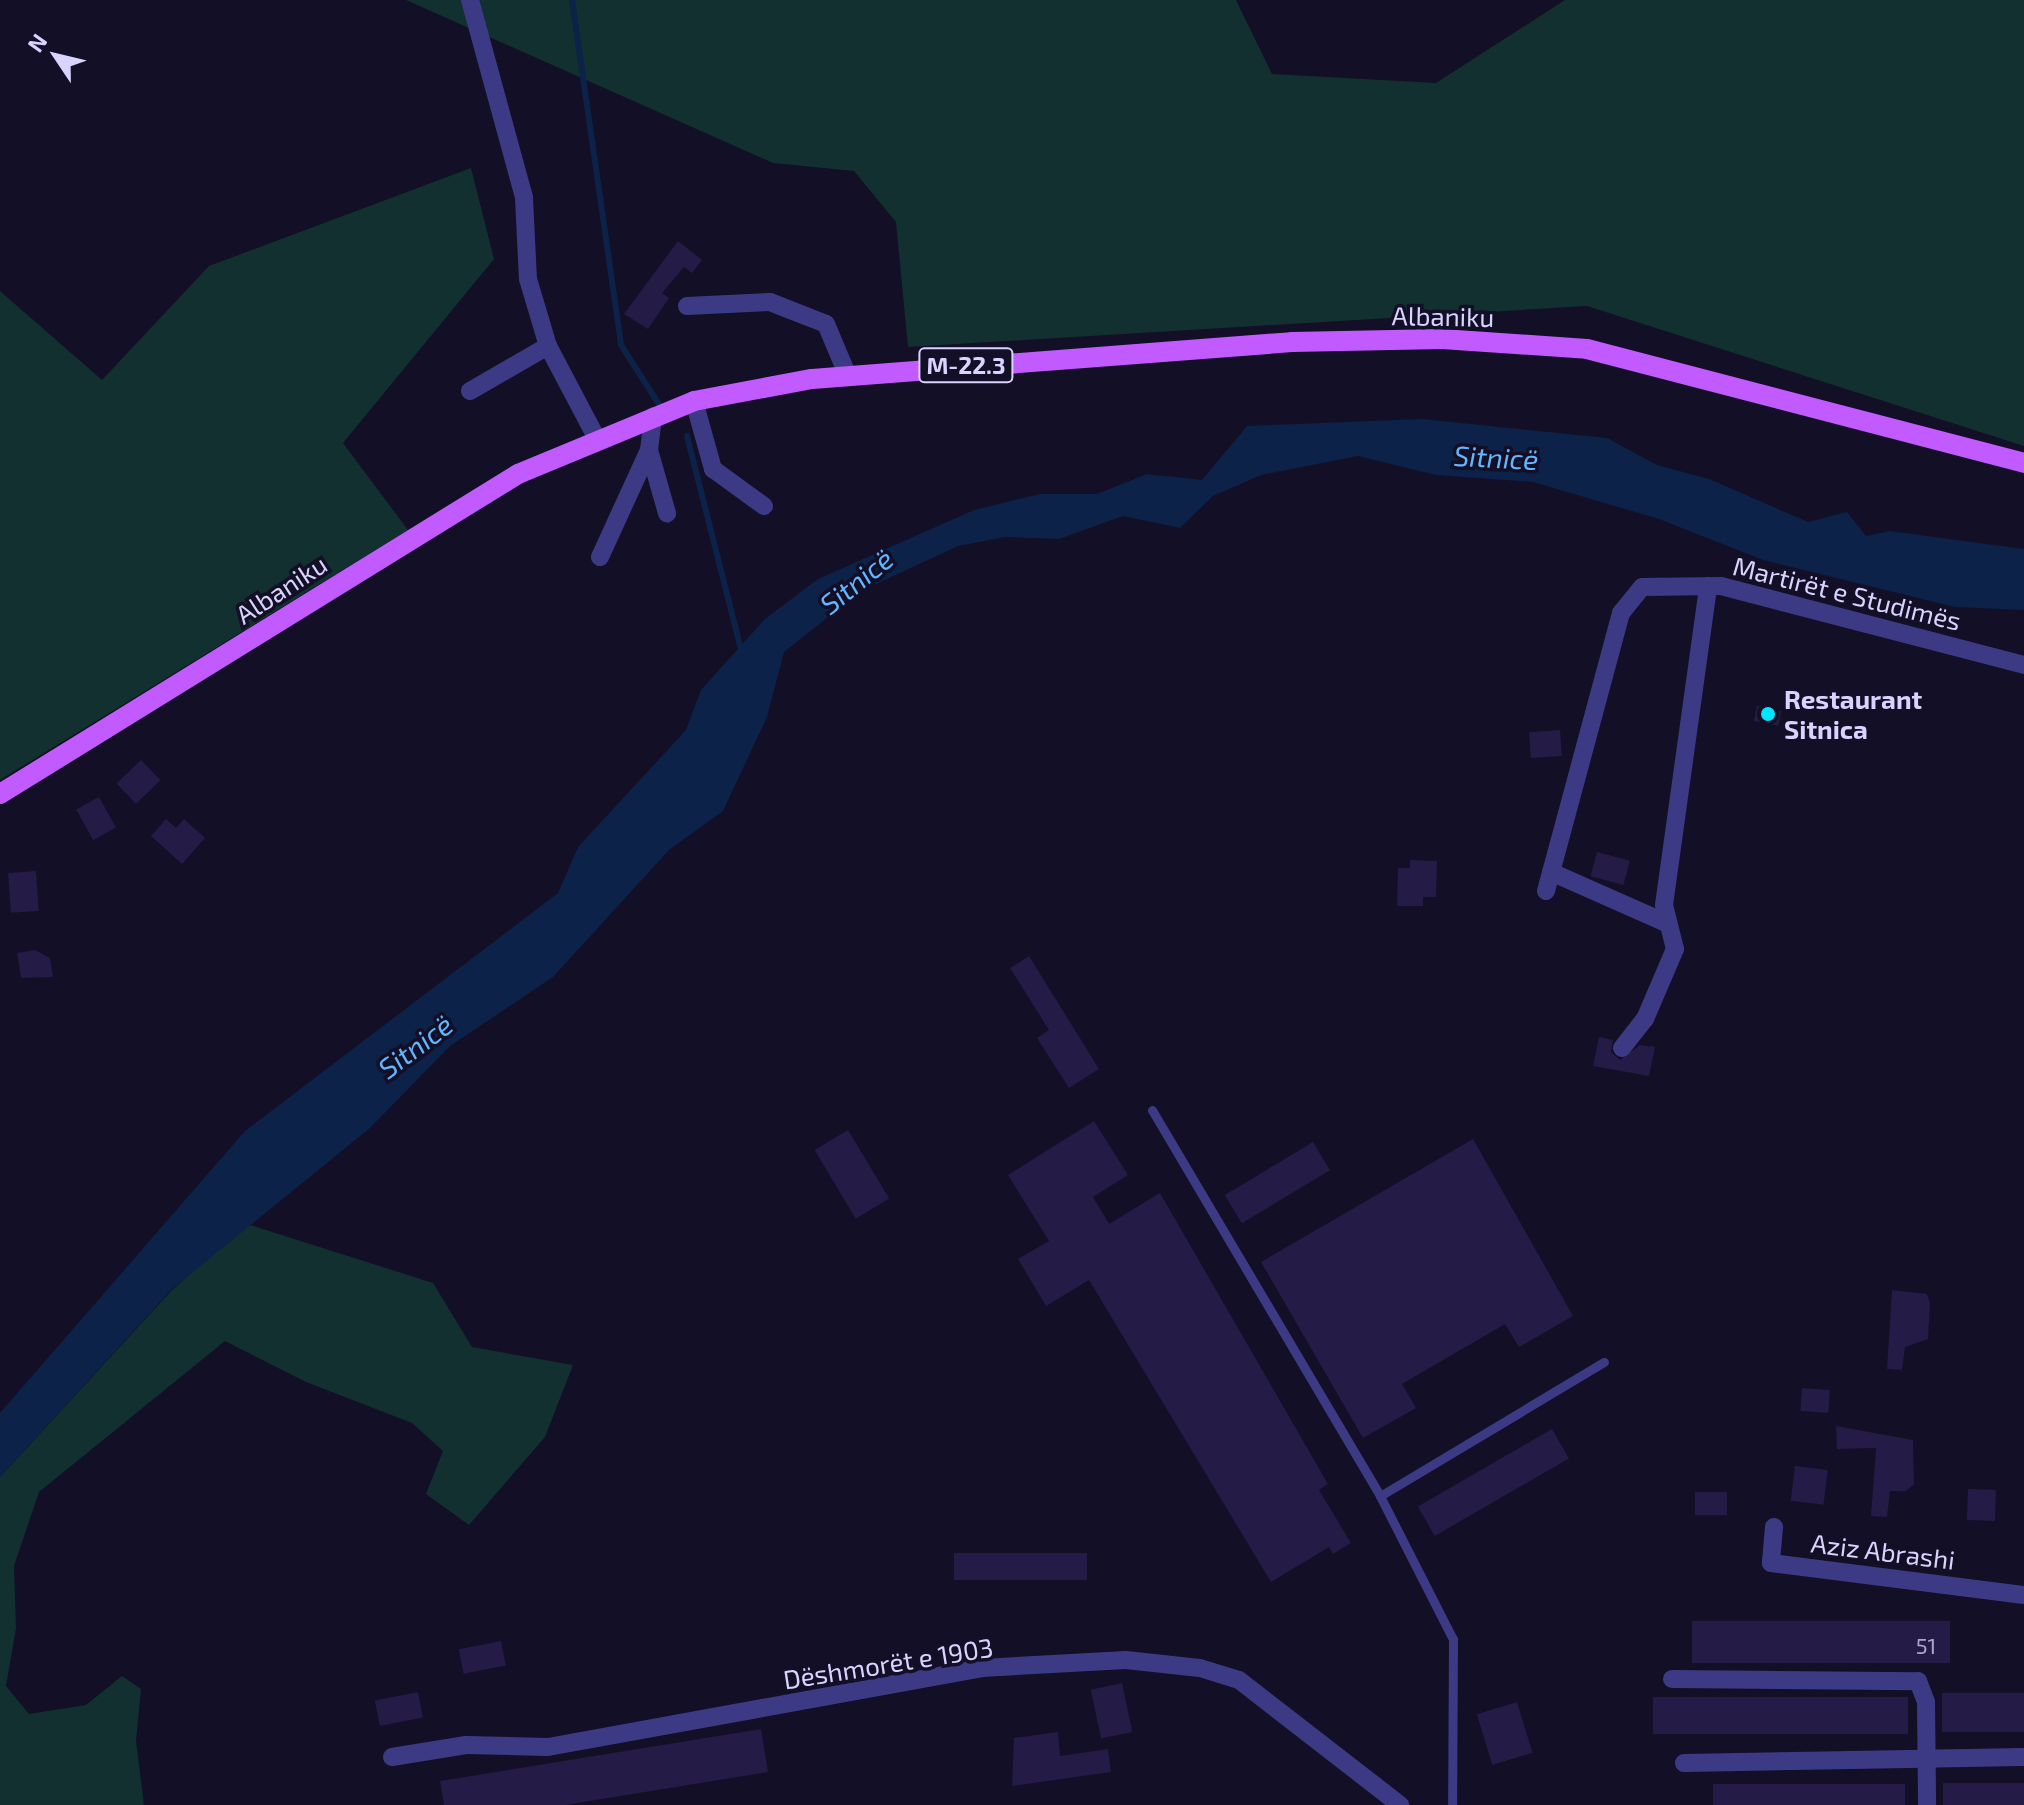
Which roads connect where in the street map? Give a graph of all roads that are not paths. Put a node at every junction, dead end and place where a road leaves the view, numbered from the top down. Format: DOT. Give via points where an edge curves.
graph roads {
  1 [pos="470,0"];
  2 [pos="687,306"];
  3 [pos="548,346"];
  4 [pos="847,374"];
  5 [pos="470,391"];
  6 [pos="694,401"];
  7 [pos="653,416"];
  8 [pos="597,439"];
  9 [pos="649,450"];
  10 [pos="2024,463"];
  11 [pos="764,506"];
  12 [pos="667,513"];
  13 [pos="600,557"];
  14 [pos="1708,586"];
  15 [pos="2024,665"];
  16 [pos="0,794"];
  17 [pos="1551,872"];
  18 [pos="1546,891"];
  19 [pos="1666,923"];
  20 [pos="1622,1048"];
  21 [pos="1152,1110"];
  22 [pos="1604,1362"];
  23 [pos="1380,1496"];
  24 [pos="1774,1527"];
  25 [pos="2024,1595"];
  26 [pos="1672,1679"];
  27 [pos="392,1757"];
  28 [pos="2024,1757"];
  29 [pos="1927,1759"];
  30 [pos="1684,1763"];
  31 [pos="1400,1805"];
  32 [pos="1452,1805"];
  33 [pos="1927,1805"];
  1 -- 3 [label="street" via="524,198 528,279"];
  2 -- 4 [label="street" via="770,302 826,324"];
  3 -- 5 [label="street"];
  3 -- 8 [label="street"];
  4 -- 6 [label="main road, Albaniku / M-22.3"];
  4 -- 10 [label="main road, Albaniku / M-22.3" via="1292,342 1442,339 1587,349"];
  6 -- 7 [label="main road, Albaniku / M-22.3"];
  6 -- 11 [label="street" via="713,469"];
  7 -- 8 [label="main road, Albaniku / M-22.3"];
  7 -- 9 [label="street"];
  8 -- 16 [label="main road, Albaniku / M-22.3" via="518,474"];
  9 -- 12 [label="street"];
  9 -- 13 [label="street"];
  14 -- 15 [label="street, Martirët e Studimës" via="1812,606 1838,619"];
  14 -- 17 [label="street, Martirët e Studimës" via="1642,587 1630,594"];
  14 -- 19 [label="street" via="1683,741"];
  17 -- 18 [label="street, Martirët e Studimës"];
  17 -- 19 [label="street"];
  19 -- 20 [label="street" via="1675,949 1666,978"];
  21 -- 23 [label="lane"];
  22 -- 23 [label="lane"];
  23 -- 32 [label="lane" via="1453,1639"];
  24 -- 25 [label="street, Aziz Abrashi" via="1771,1563"];
  26 -- 29 [label="street" via="1912,1678 1926,1702"];
  27 -- 31 [label="street, Dëshmorët e 1903" via="466,1745 548,1747 982,1668 1126,1660 1200,1668 1239,1680"];
  28 -- 29 [label="street"];
  29 -- 30 [label="street"];
  29 -- 33 [label="street"];
}
